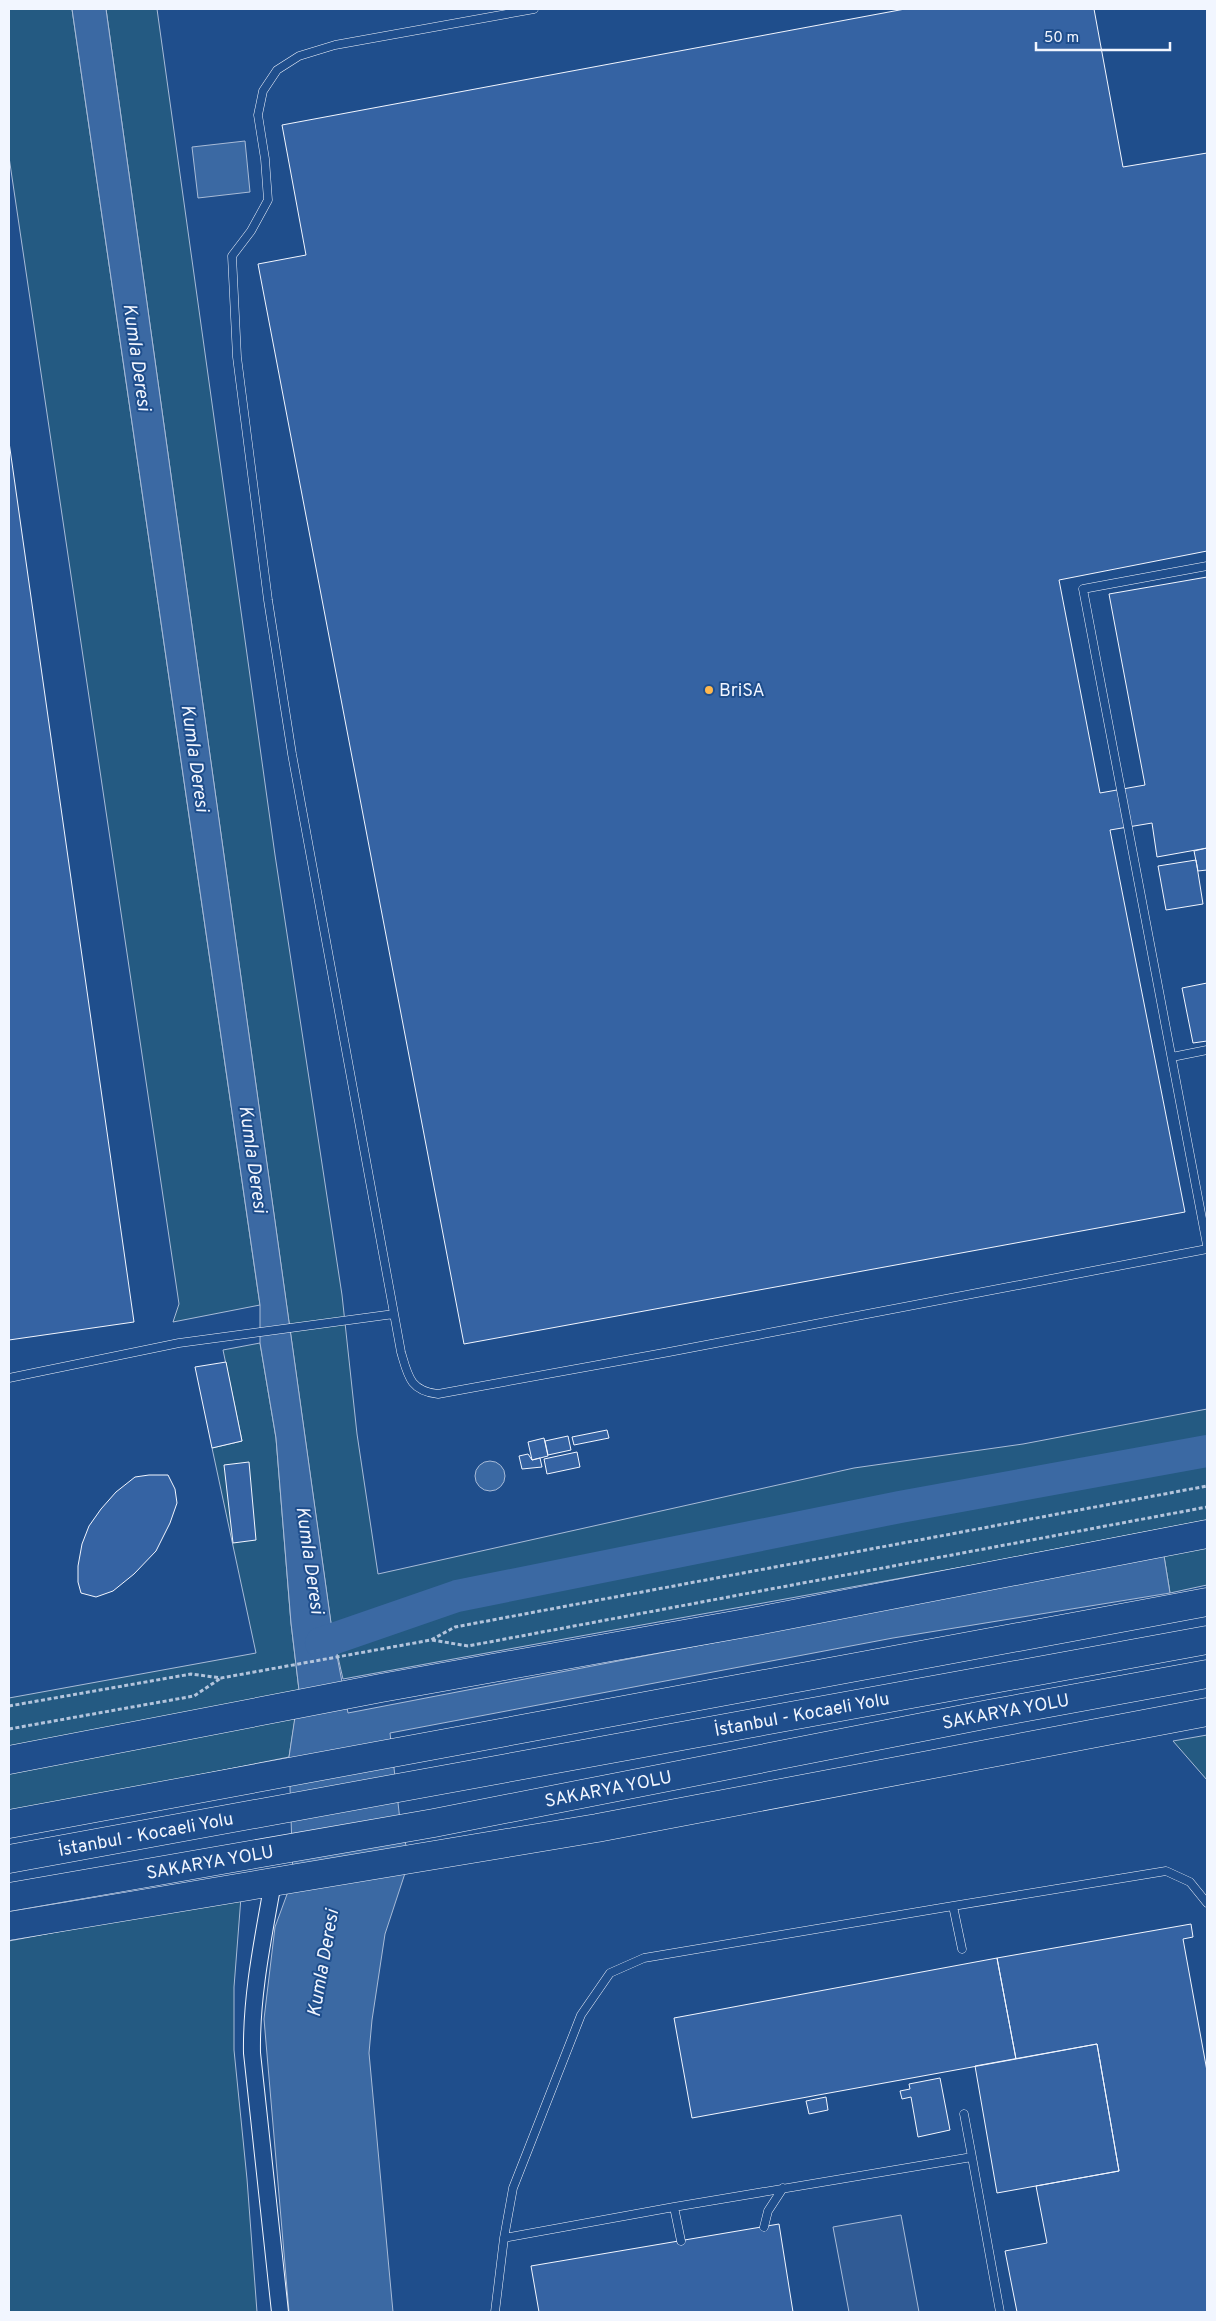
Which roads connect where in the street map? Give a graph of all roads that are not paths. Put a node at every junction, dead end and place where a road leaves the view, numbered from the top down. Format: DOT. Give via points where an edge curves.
graph roads {
  1 [pos="534,9"];
  2 [pos="1207,566"];
  3 [pos="1207,1050"];
  4 [pos="1172,1057"];
  5 [pos="1207,1245"];
  6 [pos="1207,1250"];
  7 [pos="394,1314"];
  8 [pos="9,1378"];
  9 [pos="1207,1534"];
  10 [pos="1207,1602"];
  11 [pos="1207,1640"];
  12 [pos="1207,1674"];
  13 [pos="705,1697"];
  14 [pos="1207,1712"];
  15 [pos="9,1760"];
  16 [pos="456,1777"];
  17 [pos="738,1800"];
  18 [pos="9,1824"];
  19 [pos="434,1824"];
  20 [pos="9,1858"];
  21 [pos="283,1880"];
  22 [pos="9,1897"];
  23 [pos="1207,1902"];
  24 [pos="953,1906"];
  25 [pos="9,1926"];
  26 [pos="962,1950"];
  27 [pos="964,2114"];
  28 [pos="972,2157"];
  29 [pos="782,2188"];
  30 [pos="674,2207"];
  31 [pos="764,2227"];
  32 [pos="504,2238"];
  33 [pos="681,2241"];
  34 [pos="280,2312"];
  35 [pos="496,2312"];
  36 [pos="1000,2312"];
  1 -- 7 [label="lane" via="335,45 299,56 277,70 263,91 258,115 268,200 232,256 237,357 268,600 294,763"];
  2 -- 4 [label="lane" via="1083,589"];
  3 -- 4 [label="lane"];
  4 -- 5 [label="lane"];
  6 -- 7 [label="lane" via="438,1394 425,1392 414,1385 407,1372"];
  7 -- 8 [label="lane" via="179,1343"];
  9 -- 15 [label="highway"];
  10 -- 13 [label="highway" via="886,1660"];
  11 -- 16 [label="highway, İstanbul - Kocaeli Yolu"];
  12 -- 19 [label="highway, SAKARYA YOLU"];
  13 -- 16 [label="highway"];
  13 -- 18 [label="highway"];
  14 -- 17 [label="highway"];
  16 -- 20 [label="highway, İstanbul - Kocaeli Yolu"];
  17 -- 19 [label="highway"];
  17 -- 21 [label="highway" via="597,1828"];
  19 -- 22 [label="highway, SAKARYA YOLU"];
  21 -- 25 [label="highway"];
  21 -- 34 [label="street" via="255,1981 252,2020 252,2054"];
  23 -- 24 [label="lane" via="1190,1882 1166,1870"];
  24 -- 26 [label="lane"];
  24 -- 32 [label="lane" via="644,1958 610,1973 577,2024 513,2188"];
  27 -- 28 [label="lane"];
  28 -- 29 [label="lane"];
  28 -- 36 [label="lane"];
  29 -- 30 [label="lane"];
  29 -- 31 [label="lane" via="768,2211"];
  30 -- 32 [label="lane"];
  30 -- 33 [label="lane"];
  32 -- 35 [label="lane"];
}
